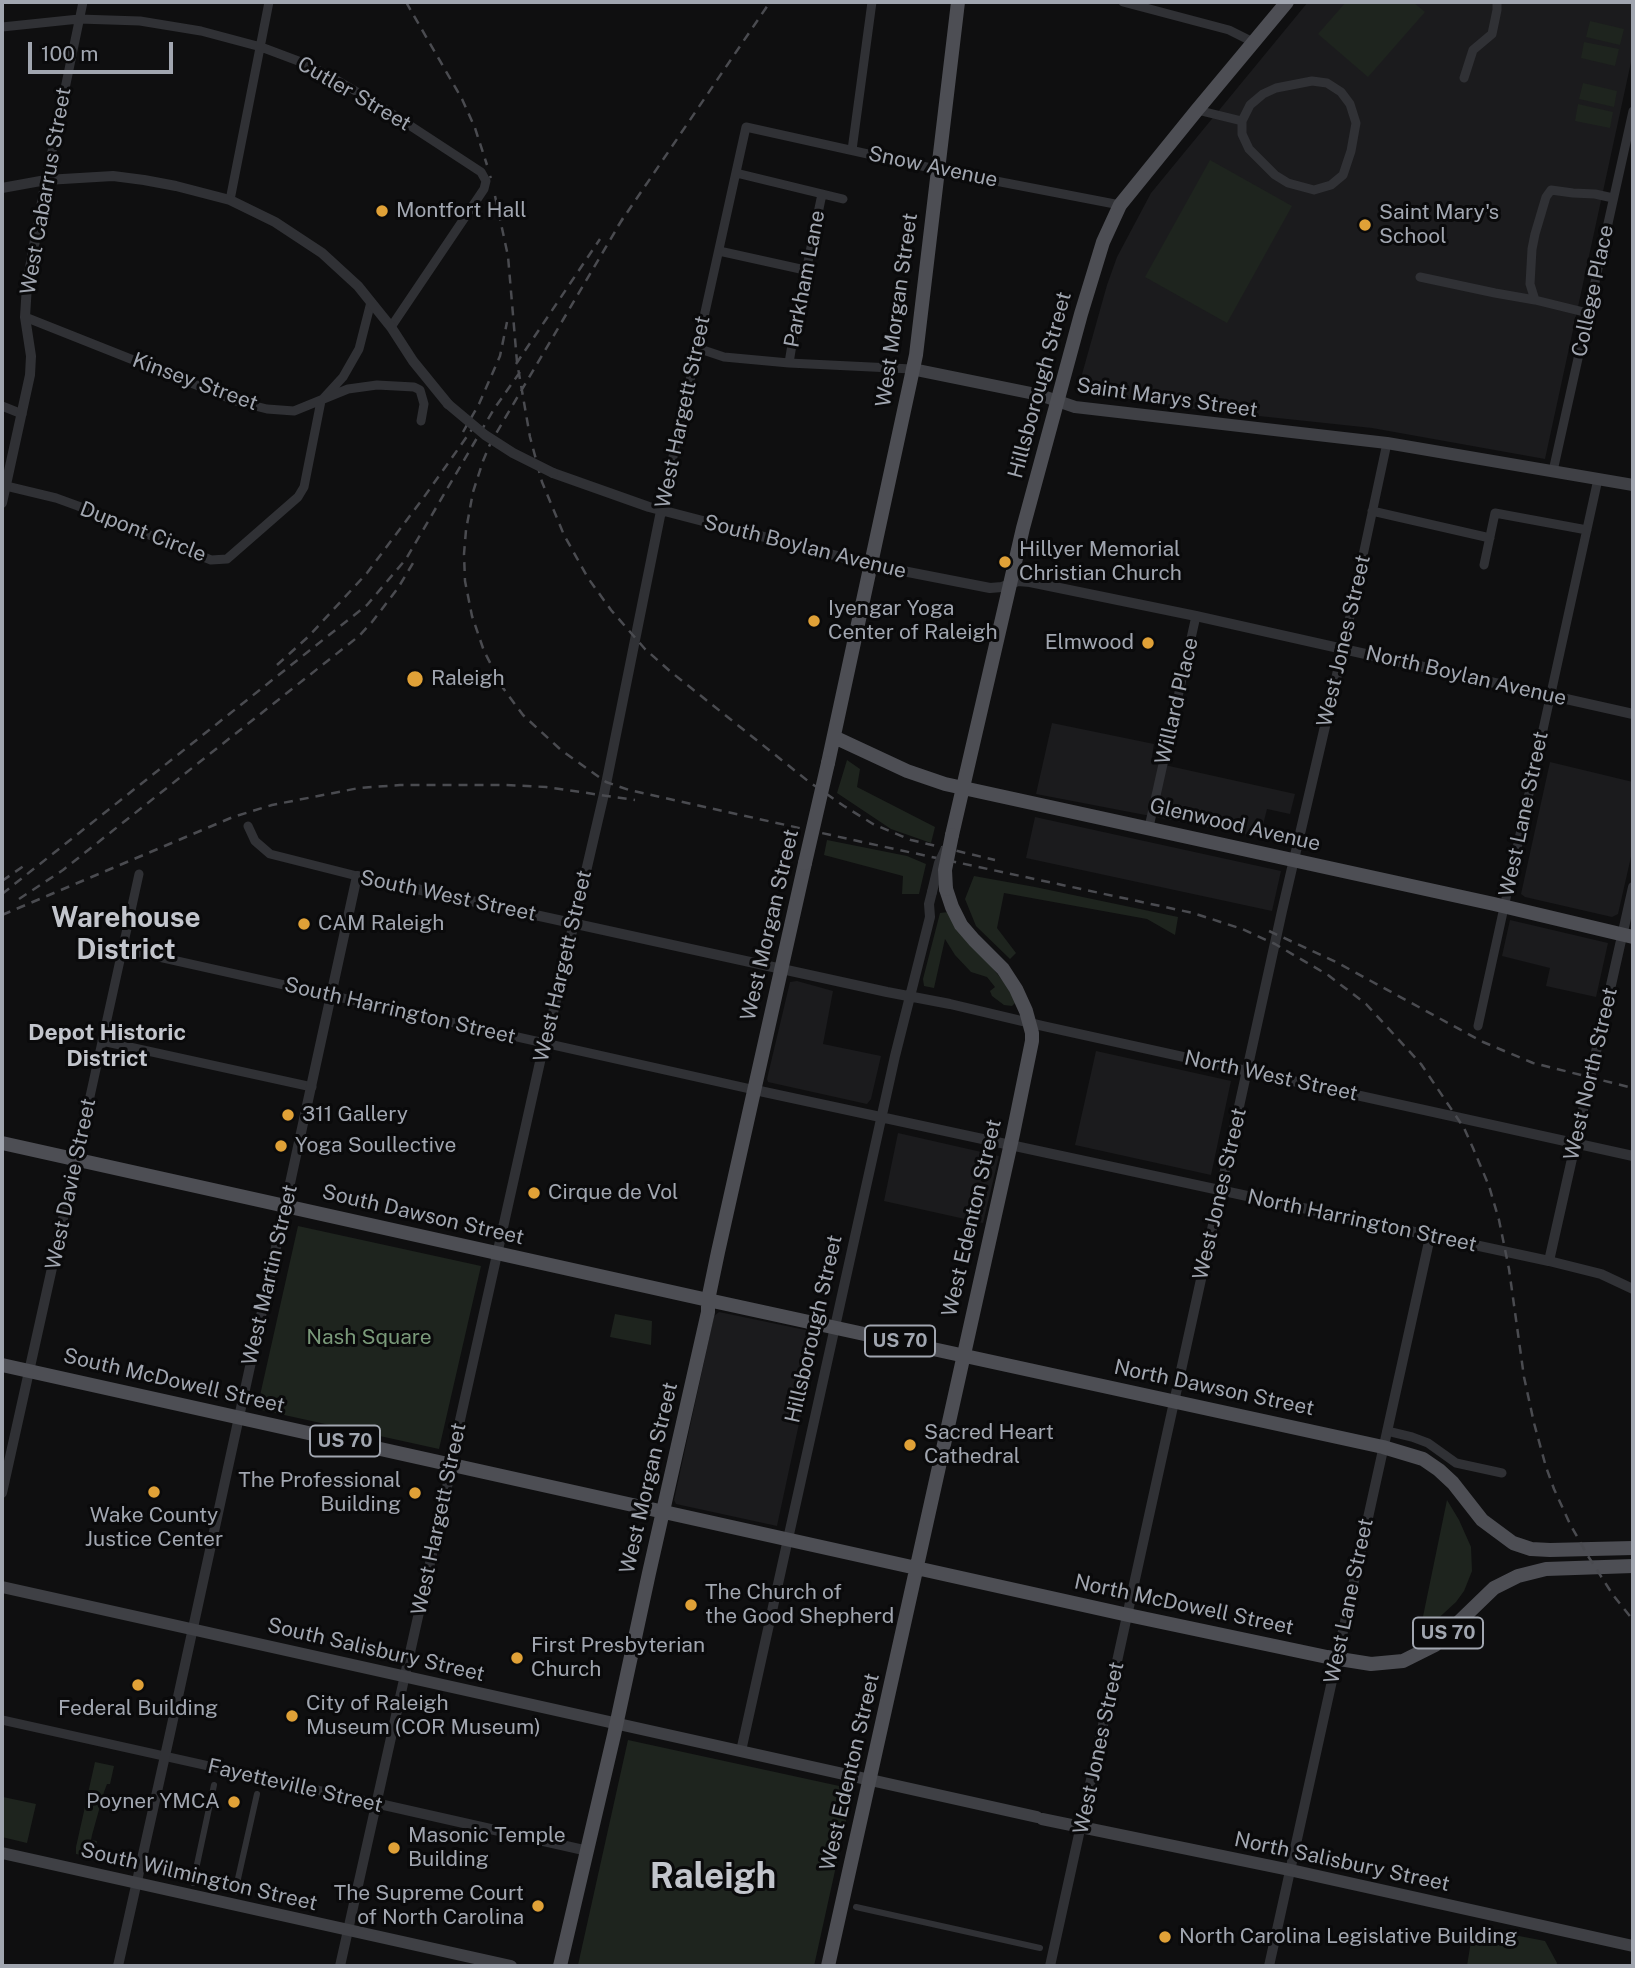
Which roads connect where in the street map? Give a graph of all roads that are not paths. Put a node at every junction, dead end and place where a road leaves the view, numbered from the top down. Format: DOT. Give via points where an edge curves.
graph roads {
  1 [pos="83,2"];
  2 [pos="269,2"];
  3 [pos="872,2"];
  4 [pos="958,2"];
  5 [pos="1123,2"];
  6 [pos="1287,2"];
  7 [pos="1497,2"];
  8 [pos="79,19"];
  9 [pos="2,27"];
  10 [pos="1253,42"];
  11 [pos="261,47"];
  12 [pos="1464,78"];
  13 [pos="1197,110"];
  14 [pos="1633,111"];
  15 [pos="1242,121"];
  16 [pos="746,127"];
  17 [pos="852,150"];
  18 [pos="938,170"];
  19 [pos="736,173"];
  20 [pos="46,180"];
  21 [pos="2,188"];
  22 [pos="822,194"];
  23 [pos="1613,198"];
  24 [pos="843,199"];
  25 [pos="230,200"];
  26 [pos="1120,205"];
  27 [pos="719,251"];
  28 [pos="805,270"];
  29 [pos="1420,277"];
  30 [pos="1535,300"];
  31 [pos="371,302"];
  32 [pos="1588,313"];
  33 [pos="25,317"];
  34 [pos="391,327"];
  35 [pos="697,348"];
  36 [pos="789,363"];
  37 [pos="912,369"];
  38 [pos="321,401"];
  39 [pos="1057,402"];
  40 [pos="2,406"];
  41 [pos="22,414"];
  42 [pos="421,421"];
  43 [pos="1387,443"];
  44 [pos="1553,471"];
  45 [pos="1598,479"];
  46 [pos="1633,485"];
  47 [pos="6,486"];
  48 [pos="2,503"];
  49 [pos="661,511"];
  50 [pos="1372,511"];
  51 [pos="1587,530"];
  52 [pos="1490,538"];
  53 [pos="872,565"];
  54 [pos="1484,565"];
  55 [pos="1011,584"];
  56 [pos="1196,616"];
  57 [pos="1343,649"];
  58 [pos="1550,695"];
  59 [pos="1633,714"];
  60 [pos="834,737"];
  61 [pos="962,788"];
  62 [pos="248,826"];
  63 [pos="1149,827"];
  64 [pos="952,835"];
  65 [pos="1293,860"];
  66 [pos="139,874"];
  67 [pos="357,876"];
  68 [pos="1633,887"];
  69 [pos="948,897"];
  70 [pos="1504,906"];
  71 [pos="930,917"];
  72 [pos="573,923"];
  73 [pos="1628,936"];
  74 [pos="123,949"];
  75 [pos="781,969"];
  76 [pos="331,996"];
  77 [pos="909,997"];
  78 [pos="1029,1023"];
  79 [pos="1478,1026"];
  80 [pos="102,1041"];
  81 [pos="545,1043"];
  82 [pos="1248,1072"];
  83 [pos="312,1087"];
  84 [pos="755,1090"];
  85 [pos="882,1117"];
  86 [pos="2,1143"];
  87 [pos="1576,1143"];
  88 [pos="1010,1145"];
  89 [pos="1633,1156"];
  90 [pos="76,1160"];
  91 [pos="1220,1191"];
  92 [pos="285,1206"];
  93 [pos="1430,1237"];
  94 [pos="497,1253"];
  95 [pos="1549,1261"];
  96 [pos="1633,1289"];
  97 [pos="708,1300"];
  98 [pos="836,1328"];
  99 [pos="964,1355"];
  100 [pos="2,1365"];
  101 [pos="29,1370"];
  102 [pos="1175,1401"];
  103 [pos="239,1417"];
  104 [pos="1387,1431"];
  105 [pos="1383,1447"];
  106 [pos="452,1464"];
  107 [pos="4,1473"];
  108 [pos="1502,1473"];
  109 [pos="2,1493"];
  110 [pos="662,1511"];
  111 [pos="788,1540"];
  112 [pos="1633,1548"];
  113 [pos="1633,1566"];
  114 [pos="916,1568"];
  115 [pos="2,1587"];
  116 [pos="1128,1615"];
  117 [pos="192,1629"];
  118 [pos="1337,1658"];
  119 [pos="404,1676"];
  120 [pos="2,1720"];
  121 [pos="617,1724"];
  122 [pos="741,1751"];
  123 [pos="165,1757"];
  124 [pos="869,1780"];
  125 [pos="214,1785"];
  126 [pos="257,1794"];
  127 [pos="375,1803"];
  128 [pos="1082,1827"];
  129 [pos="588,1851"];
  130 [pos="2,1853"];
  131 [pos="1290,1870"];
  132 [pos="193,1882"];
  133 [pos="136,1883"];
  134 [pos="236,1892"];
  135 [pos="849,1903"];
  136 [pos="347,1930"];
  137 [pos="1633,1946"];
  138 [pos="1040,1948"];
  139 [pos="118,1966"];
  140 [pos="340,1966"];
  141 [pos="511,1966"];
  142 [pos="560,1966"];
  143 [pos="828,1966"];
  144 [pos="1050,1966"];
  145 [pos="1269,1966"];
  1 -- 8 [label="street, West Cabarrus Street"];
  2 -- 11 [label="street"];
  3 -- 17 [label="street"];
  4 -- 18 [label="main road, West Morgan Street"];
  5 -- 10 [label="street" via="1229,30"];
  6 -- 10 [label="main road, Hillsborough Street"];
  7 -- 12 [label="street" via="1492,34 1473,50"];
  8 -- 9 [label="street, Cutler Street"];
  8 -- 11 [label="street, Cutler Street" via="140,21"];
  8 -- 20 [label="street, West Cabarrus Street"];
  10 -- 13 [label="main road, Hillsborough Street"];
  11 -- 25 [label="street"];
  11 -- 34 [label="street, Cutler Street" via="330,76 486,178 486,185"];
  13 -- 15 [label="street"];
  13 -- 26 [label="main road, Hillsborough Street"];
  14 -- 23 [label="street, College Place"];
  15 -- 15 [label="street" via="1249,149 1288,183 1314,190 1343,175 1356,123 1350,104 1327,83 1276,88 1250,105"];
  16 -- 17 [label="street, Snow Avenue"];
  16 -- 19 [label="street, West Hargett Street"];
  17 -- 18 [label="street, Snow Avenue"];
  18 -- 26 [label="street, Snow Avenue"];
  18 -- 37 [label="main road, West Morgan Street"];
  19 -- 22 [label="street"];
  19 -- 27 [label="street, West Hargett Street"];
  20 -- 21 [label="street, South Boylan Avenue"];
  20 -- 25 [label="street, South Boylan Avenue" via="113,176"];
  20 -- 33 [label="street, West Cabarrus Street"];
  22 -- 24 [label="street"];
  22 -- 28 [label="street, Parkham Lane"];
  23 -- 30 [label="street" via="1551,190 1532,249 1530,284"];
  23 -- 32 [label="street, College Place"];
  25 -- 31 [label="street, South Boylan Avenue" via="304,240 339,267"];
  26 -- 39 [label="main road, Hillsborough Street" via="1092,274"];
  27 -- 28 [label="street"];
  27 -- 35 [label="street, West Hargett Street"];
  28 -- 36 [label="street, Parkham Lane"];
  29 -- 30 [label="street"];
  30 -- 32 [label="street"];
  31 -- 34 [label="street, South Boylan Avenue"];
  31 -- 38 [label="street" via="352,364"];
  32 -- 44 [label="street, College Place"];
  33 -- 38 [label="street, Kinsey Street" via="244,404 294,411"];
  33 -- 41 [label="street, West Cabarrus Street" via="31,356"];
  34 -- 49 [label="street, South Boylan Avenue, bridge" via="448,404 485,435 554,473"];
  35 -- 36 [label="street, Saint Marys Street" via="724,357"];
  35 -- 49 [label="street, West Hargett Street"];
  36 -- 37 [label="street, Saint Marys Street"];
  37 -- 39 [label="main road, Saint Marys Street"];
  37 -- 53 [label="main road, West Morgan Street"];
  38 -- 42 [label="street, Kinsey Street" via="348,389 414,387 420,390 424,404"];
  38 -- 47 [label="street, Dupont Circle" via="304,488 226,559 211,560 56,498"];
  39 -- 43 [label="main road, Saint Marys Street"];
  39 -- 55 [label="main road, Hillsborough Street"];
  40 -- 41 [label="street"];
  41 -- 47 [label="street, West Cabarrus Street"];
  43 -- 44 [label="main road, Saint Marys Street"];
  43 -- 50 [label="street, West Jones Street"];
  44 -- 45 [label="main road, Saint Marys Street"];
  45 -- 46 [label="main road, Saint Marys Street"];
  45 -- 51 [label="street, West Lane Street"];
  47 -- 48 [label="street, West Cabarrus Street"];
  49 -- 53 [label="street, South Boylan Avenue"];
  49 -- 72 [label="street, West Hargett Street"];
  50 -- 52 [label="street"];
  50 -- 57 [label="street, West Jones Street"];
  51 -- 52 [label="street" via="1495,513"];
  51 -- 58 [label="street, West Lane Street"];
  52 -- 54 [label="street"];
  53 -- 55 [label="street, South Boylan Avenue" via="990,588"];
  53 -- 60 [label="main road, West Morgan Street"];
  55 -- 56 [label="street, North Boylan Avenue" via="1026,581"];
  55 -- 61 [label="main road, Hillsborough Street"];
  56 -- 57 [label="street, North Boylan Avenue"];
  56 -- 63 [label="street, Willard Place"];
  57 -- 58 [label="street, North Boylan Avenue"];
  57 -- 65 [label="street, West Jones Street"];
  58 -- 59 [label="street, North Boylan Avenue"];
  58 -- 70 [label="street, West Lane Street"];
  60 -- 61 [label="main road, Glenwood Avenue" via="907,771"];
  60 -- 75 [label="main road, West Morgan Street, bridge"];
  61 -- 63 [label="main road, Glenwood Avenue"];
  61 -- 64 [label="main road, Hillsborough Street"];
  62 -- 67 [label="street, South West Street" via="255,841 270,854"];
  63 -- 65 [label="main road, Glenwood Avenue"];
  64 -- 69 [label="main road, Hillsborough Street, bridge" via="945,870"];
  64 -- 71 [label="street, Hillsborough Street, bridge" via="939,863"];
  65 -- 70 [label="main road, Glenwood Avenue"];
  65 -- 82 [label="street, West Jones Street"];
  66 -- 74 [label="street, West Davie Street"];
  67 -- 72 [label="street, South West Street"];
  67 -- 76 [label="street, West Martin Street"];
  68 -- 73 [label="street, West North Street"];
  69 -- 71 [label="street, Hillsborough Street"];
  69 -- 78 [label="main road, West Edenton Street" via="965,930 1013,984"];
  70 -- 73 [label="main road, Glenwood Avenue"];
  70 -- 79 [label="street, West Lane Street"];
  71 -- 77 [label="street, Hillsborough Street"];
  72 -- 75 [label="street, South West Street"];
  72 -- 81 [label="street, West Hargett Street"];
  73 -- 87 [label="street, West North Street"];
  74 -- 76 [label="street, South Harrington Street"];
  74 -- 80 [label="street, West Davie Street"];
  75 -- 77 [label="street, South West Street"];
  75 -- 84 [label="main road, West Morgan Street"];
  76 -- 81 [label="street, South Harrington Street"];
  76 -- 83 [label="street, West Martin Street"];
  77 -- 78 [label="street, North West Street"];
  77 -- 85 [label="street, Hillsborough Street"];
  78 -- 82 [label="street, North West Street"];
  78 -- 88 [label="main road, West Edenton Street" via="1031,1051"];
  80 -- 83 [label="street"];
  80 -- 90 [label="street, West Davie Street"];
  81 -- 84 [label="street, South Harrington Street"];
  81 -- 94 [label="street, West Hargett Street"];
  82 -- 87 [label="street, North West Street"];
  82 -- 91 [label="street, West Jones Street"];
  83 -- 92 [label="street, West Martin Street"];
  84 -- 85 [label="street, South Harrington Street"];
  84 -- 97 [label="main road, West Morgan Street"];
  85 -- 88 [label="street, North Harrington Street"];
  85 -- 98 [label="street, Hillsborough Street"];
  86 -- 90 [label="main road, South Dawson Street / US 70"];
  87 -- 89 [label="street, North West Street"];
  87 -- 95 [label="street, West North Street"];
  88 -- 91 [label="street, North Harrington Street"];
  88 -- 99 [label="main road, West Edenton Street"];
  90 -- 92 [label="main road, South Dawson Street / US 70"];
  90 -- 101 [label="street, West Davie Street"];
  91 -- 93 [label="street, North Harrington Street"];
  91 -- 102 [label="street, West Jones Street"];
  92 -- 94 [label="main road, South Dawson Street / US 70"];
  92 -- 103 [label="street, West Martin Street"];
  93 -- 95 [label="street, North Harrington Street"];
  93 -- 104 [label="street, West Lane Street"];
  94 -- 97 [label="main road, South Dawson Street / US 70"];
  94 -- 106 [label="street, West Hargett Street"];
  95 -- 96 [label="street, North Harrington Street" via="1601,1274"];
  97 -- 98 [label="main road, South Dawson Street / US 70"];
  97 -- 110 [label="main road, West Morgan Street"];
  98 -- 99 [label="main road, North Dawson Street / US 70"];
  98 -- 111 [label="street, Hillsborough Street"];
  99 -- 102 [label="main road, North Dawson Street / US 70"];
  99 -- 114 [label="main road, West Edenton Street"];
  100 -- 101 [label="main road, South McDowell Street / US 70"];
  101 -- 103 [label="main road, South McDowell Street / US 70"];
  101 -- 107 [label="street, West Davie Street"];
  102 -- 105 [label="main road, North Dawson Street / US 70"];
  102 -- 116 [label="street, West Jones Street"];
  103 -- 106 [label="main road, South McDowell Street / US 70"];
  103 -- 117 [label="street, West Martin Street"];
  104 -- 105 [label="street, West Lane Street"];
  104 -- 108 [label="street" via="1428,1443 1456,1463"];
  105 -- 112 [label="main road, North Dawson Street / US 70" via="1423,1459 1439,1470 1482,1520 1513,1543 1550,1550"];
  105 -- 118 [label="street, West Lane Street"];
  106 -- 110 [label="main road, South McDowell Street / US 70"];
  106 -- 119 [label="street, West Hargett Street"];
  107 -- 109 [label="street, West Davie Street"];
  110 -- 111 [label="main road, South McDowell Street / US 70"];
  110 -- 121 [label="main road, West Morgan Street"];
  111 -- 114 [label="main road, North McDowell Street / US 70"];
  111 -- 122 [label="street, Hillsborough Street"];
  113 -- 118 [label="main road, North McDowell Street / US 70" via="1546,1569 1518,1576 1494,1588 1435,1645 1412,1657 1371,1664"];
  114 -- 116 [label="main road, North McDowell Street / US 70"];
  114 -- 124 [label="main road, West Edenton Street"];
  115 -- 117 [label="main road, South Salisbury Street"];
  116 -- 118 [label="main road, North McDowell Street / US 70"];
  116 -- 128 [label="street, West Jones Street"];
  117 -- 119 [label="main road, South Salisbury Street"];
  117 -- 123 [label="street, West Martin Street"];
  118 -- 131 [label="street, West Lane Street"];
  119 -- 121 [label="main road, South Salisbury Street"];
  119 -- 127 [label="street, West Hargett Street"];
  120 -- 123 [label="street, Fayetteville Street"];
  121 -- 122 [label="main road, South Salisbury Street"];
  121 -- 129 [label="main road, West Morgan Street"];
  122 -- 124 [label="main road, North Salisbury Street"];
  123 -- 127 [label="street, Fayetteville Street"];
  123 -- 133 [label="street, West Martin Street"];
  124 -- 128 [label="main road, North Salisbury Street"];
  124 -- 135 [label="main road, West Edenton Street"];
  125 -- 132 [label="street"];
  126 -- 134 [label="street"];
  127 -- 129 [label="street, Fayetteville Street"];
  127 -- 136 [label="street, West Hargett Street"];
  128 -- 131 [label="main road, North Salisbury Street"];
  128 -- 144 [label="street, West Jones Street"];
  129 -- 142 [label="main road, West Morgan Street"];
  130 -- 133 [label="main road, South Wilmington Street"];
  131 -- 137 [label="main road, North Salisbury Street"];
  131 -- 145 [label="street, West Lane Street"];
  133 -- 136 [label="main road, South Wilmington Street"];
  133 -- 139 [label="street, West Martin Street"];
  135 -- 138 [label="street"];
  135 -- 143 [label="main road, West Edenton Street"];
  136 -- 140 [label="street, West Hargett Street"];
  136 -- 141 [label="main road, South Wilmington Street"];
}
